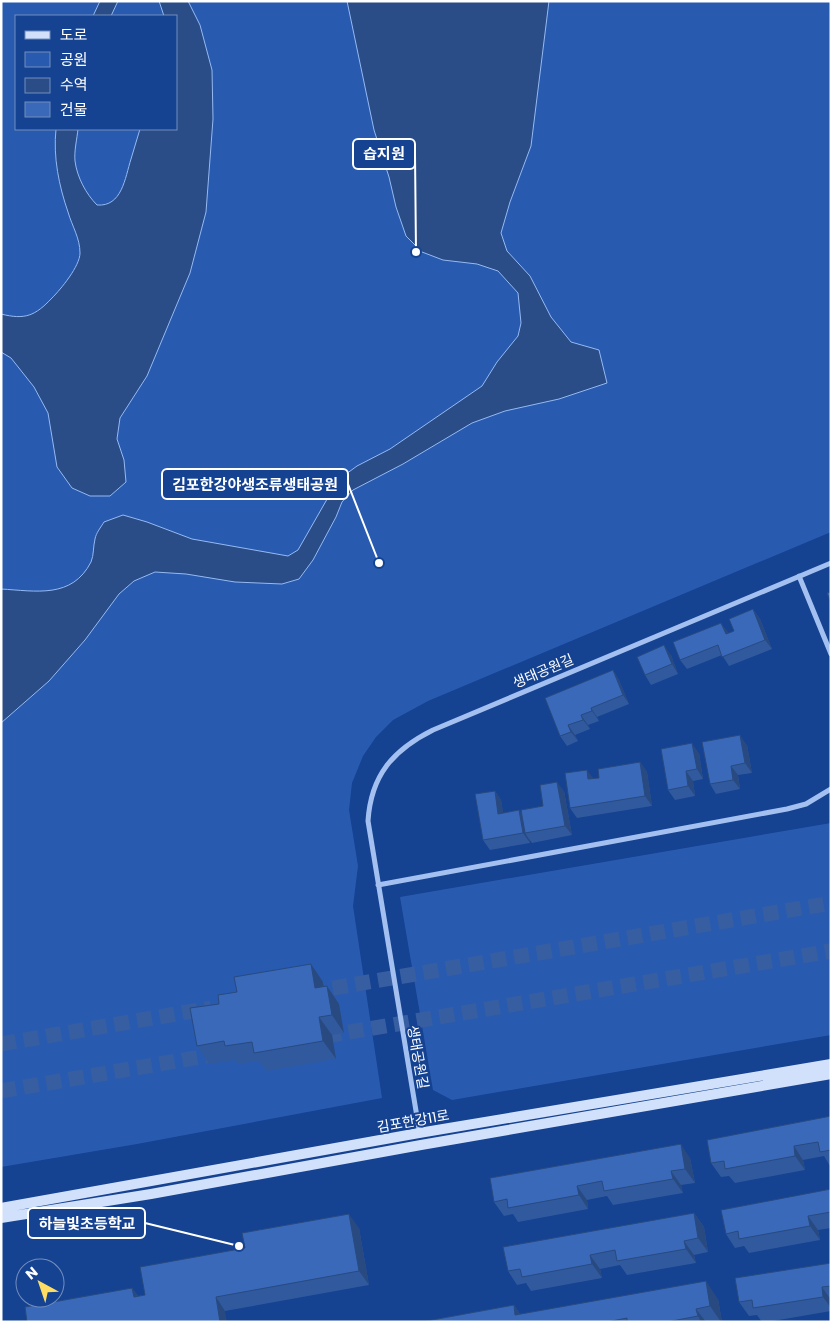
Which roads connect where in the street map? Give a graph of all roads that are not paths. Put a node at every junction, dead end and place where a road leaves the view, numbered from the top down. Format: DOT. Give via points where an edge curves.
graph roads {
  1 [pos="831,563"];
  2 [pos="799,576"];
  3 [pos="831,654"];
  4 [pos="831,789"];
  5 [pos="378,884"];
  6 [pos="831,1064"];
  7 [pos="831,1074"];
  8 [pos="419,1133"];
  9 [pos="421,1145"];
  10 [pos="1,1208"];
  11 [pos="1,1218"];
  1 -- 2 [label="street, 생태공원길"];
  2 -- 3 [label="street"];
  2 -- 5 [label="street, 생태공원길" via="433,730 402,748 380,775 369,806 368,821"];
  4 -- 5 [label="street" via="806,804 787,809"];
  5 -- 8 [label="street, 생태공원길"];
  6 -- 8 [label="main road, 김포한강11로"];
  7 -- 9 [label="main road, 김포한강11로"];
  8 -- 9 [label="street, 생태공원길"];
  8 -- 10 [label="main road, 김포한강11로"];
  9 -- 11 [label="main road, 김포한강11로"];
}
